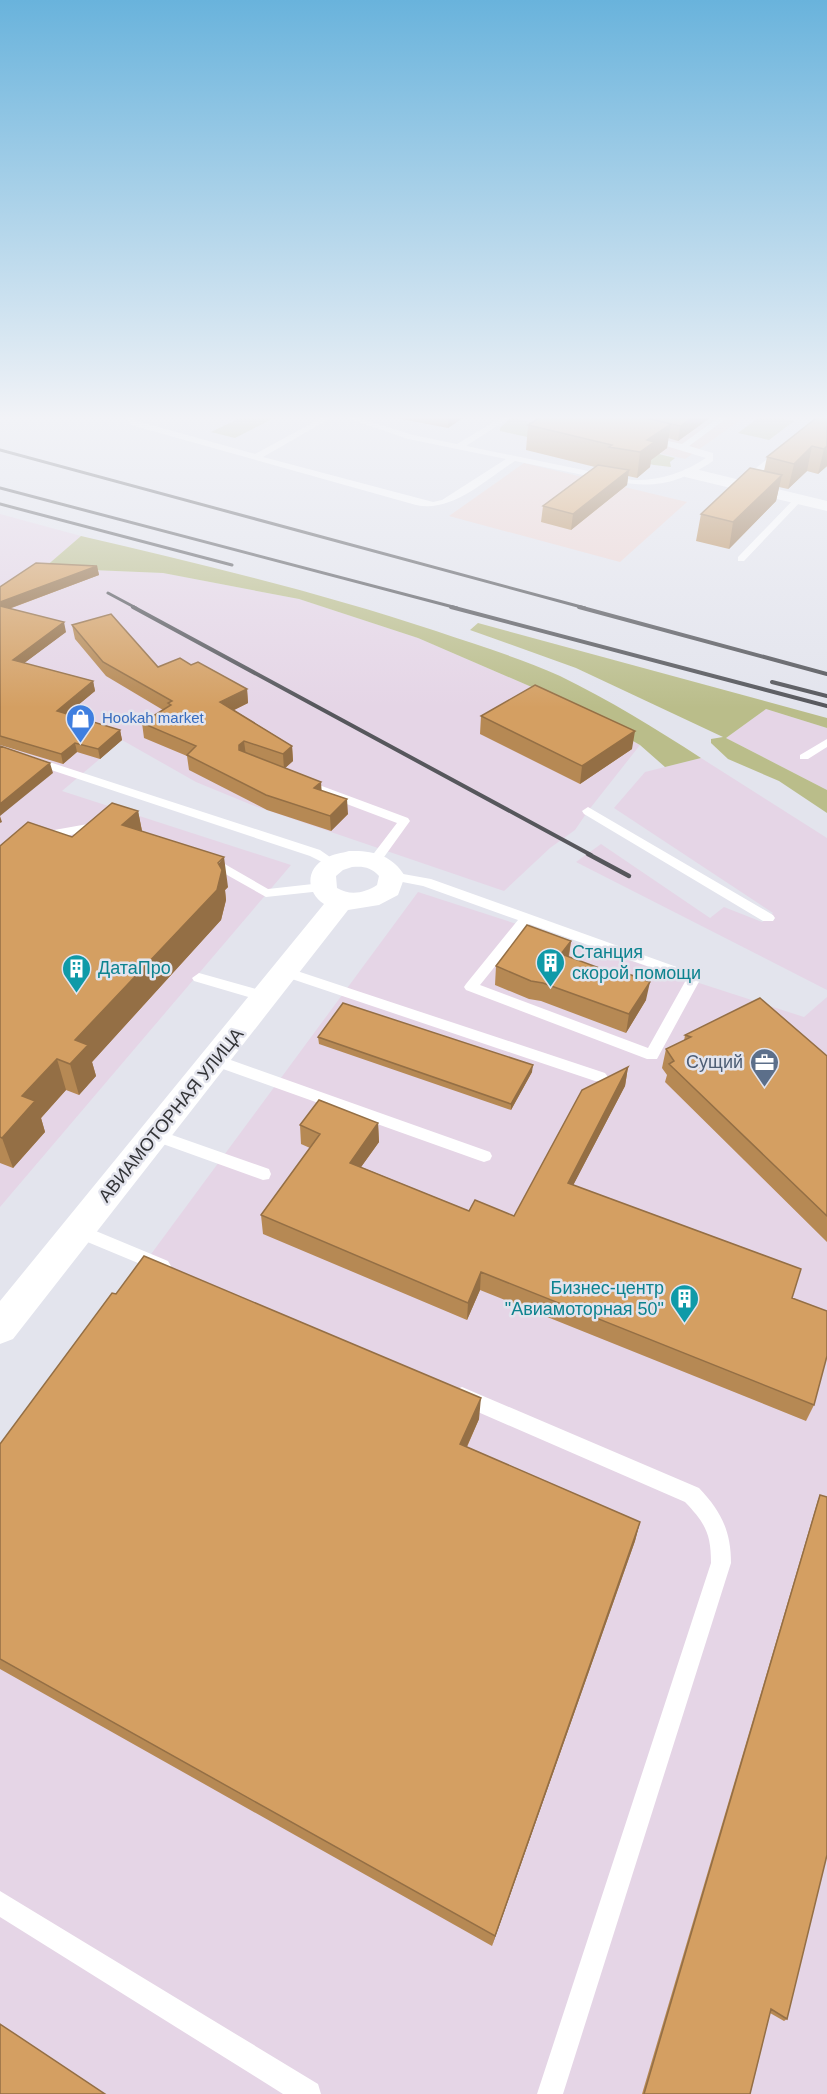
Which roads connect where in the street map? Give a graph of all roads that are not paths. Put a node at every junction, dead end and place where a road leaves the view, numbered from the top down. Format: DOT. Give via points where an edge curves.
graph roads {
  1 [pos="786,513"];
  2 [pos="741,559"];
  3 [pos="827,742"];
  4 [pos="0,749"];
  5 [pos="804,757"];
  6 [pos="289,778"];
  7 [pos="588,811"];
  8 [pos="112,824"];
  9 [pos="29,838"];
  10 [pos="197,851"];
  11 [pos="383,868"];
  12 [pos="332,884"];
  13 [pos="527,917"];
  14 [pos="768,918"];
  15 [pos="285,972"];
  16 [pos="199,978"];
  17 [pos="265,997"];
  18 [pos="214,1060"];
  19 [pos="600,1077"];
  20 [pos="155,1135"];
  21 [pos="484,1156"];
  22 [pos="263,1174"];
  23 [pos="79,1231"];
  24 [pos="181,1274"];
  25 [pos="0,1328"];
  26 [pos="442,1387"];
  27 [pos="0,1903"];
  28 [pos="308,2094"];
  29 [pos="550,2094"];
  1 -- 2 [label="lane"];
  3 -- 5 [label="lane"];
  4 -- 12 [label="lane" via="315,853"];
  6 -- 11 [label="lane" via="404,821 385,849"];
  7 -- 14 [label="lane"];
  8 -- 9 [label="lane"];
  10 -- 12 [label="lane" via="266,893"];
  11 -- 12 [label="street" via="349,859"];
  11 -- 12 [label="street" via="389,889 374,900 363,902"];
  11 -- 13 [label="lane"];
  12 -- 15 [label="street, АВИАМОТОРНАЯ УЛИЦА"];
  13 -- 13 [label="lane" via="694,978 652,1055 471,987"];
  15 -- 17 [label="street, АВИАМОТОРНАЯ УЛИЦА"];
  15 -- 19 [label="lane"];
  16 -- 17 [label="lane"];
  17 -- 18 [label="street, АВИАМОТОРНАЯ УЛИЦА"];
  18 -- 20 [label="street, АВИАМОТОРНАЯ УЛИЦА"];
  18 -- 21 [label="lane"];
  20 -- 22 [label="lane"];
  20 -- 23 [label="street, АВИАМОТОРНАЯ УЛИЦА"];
  23 -- 24 [label="lane"];
  23 -- 25 [label="street, АВИАМОТОРНАЯ УЛИЦА"];
  26 -- 29 [label="lane" via="692,1495 709,1512 722,1538 721,1563"];
  27 -- 28 [label="lane"];
}
